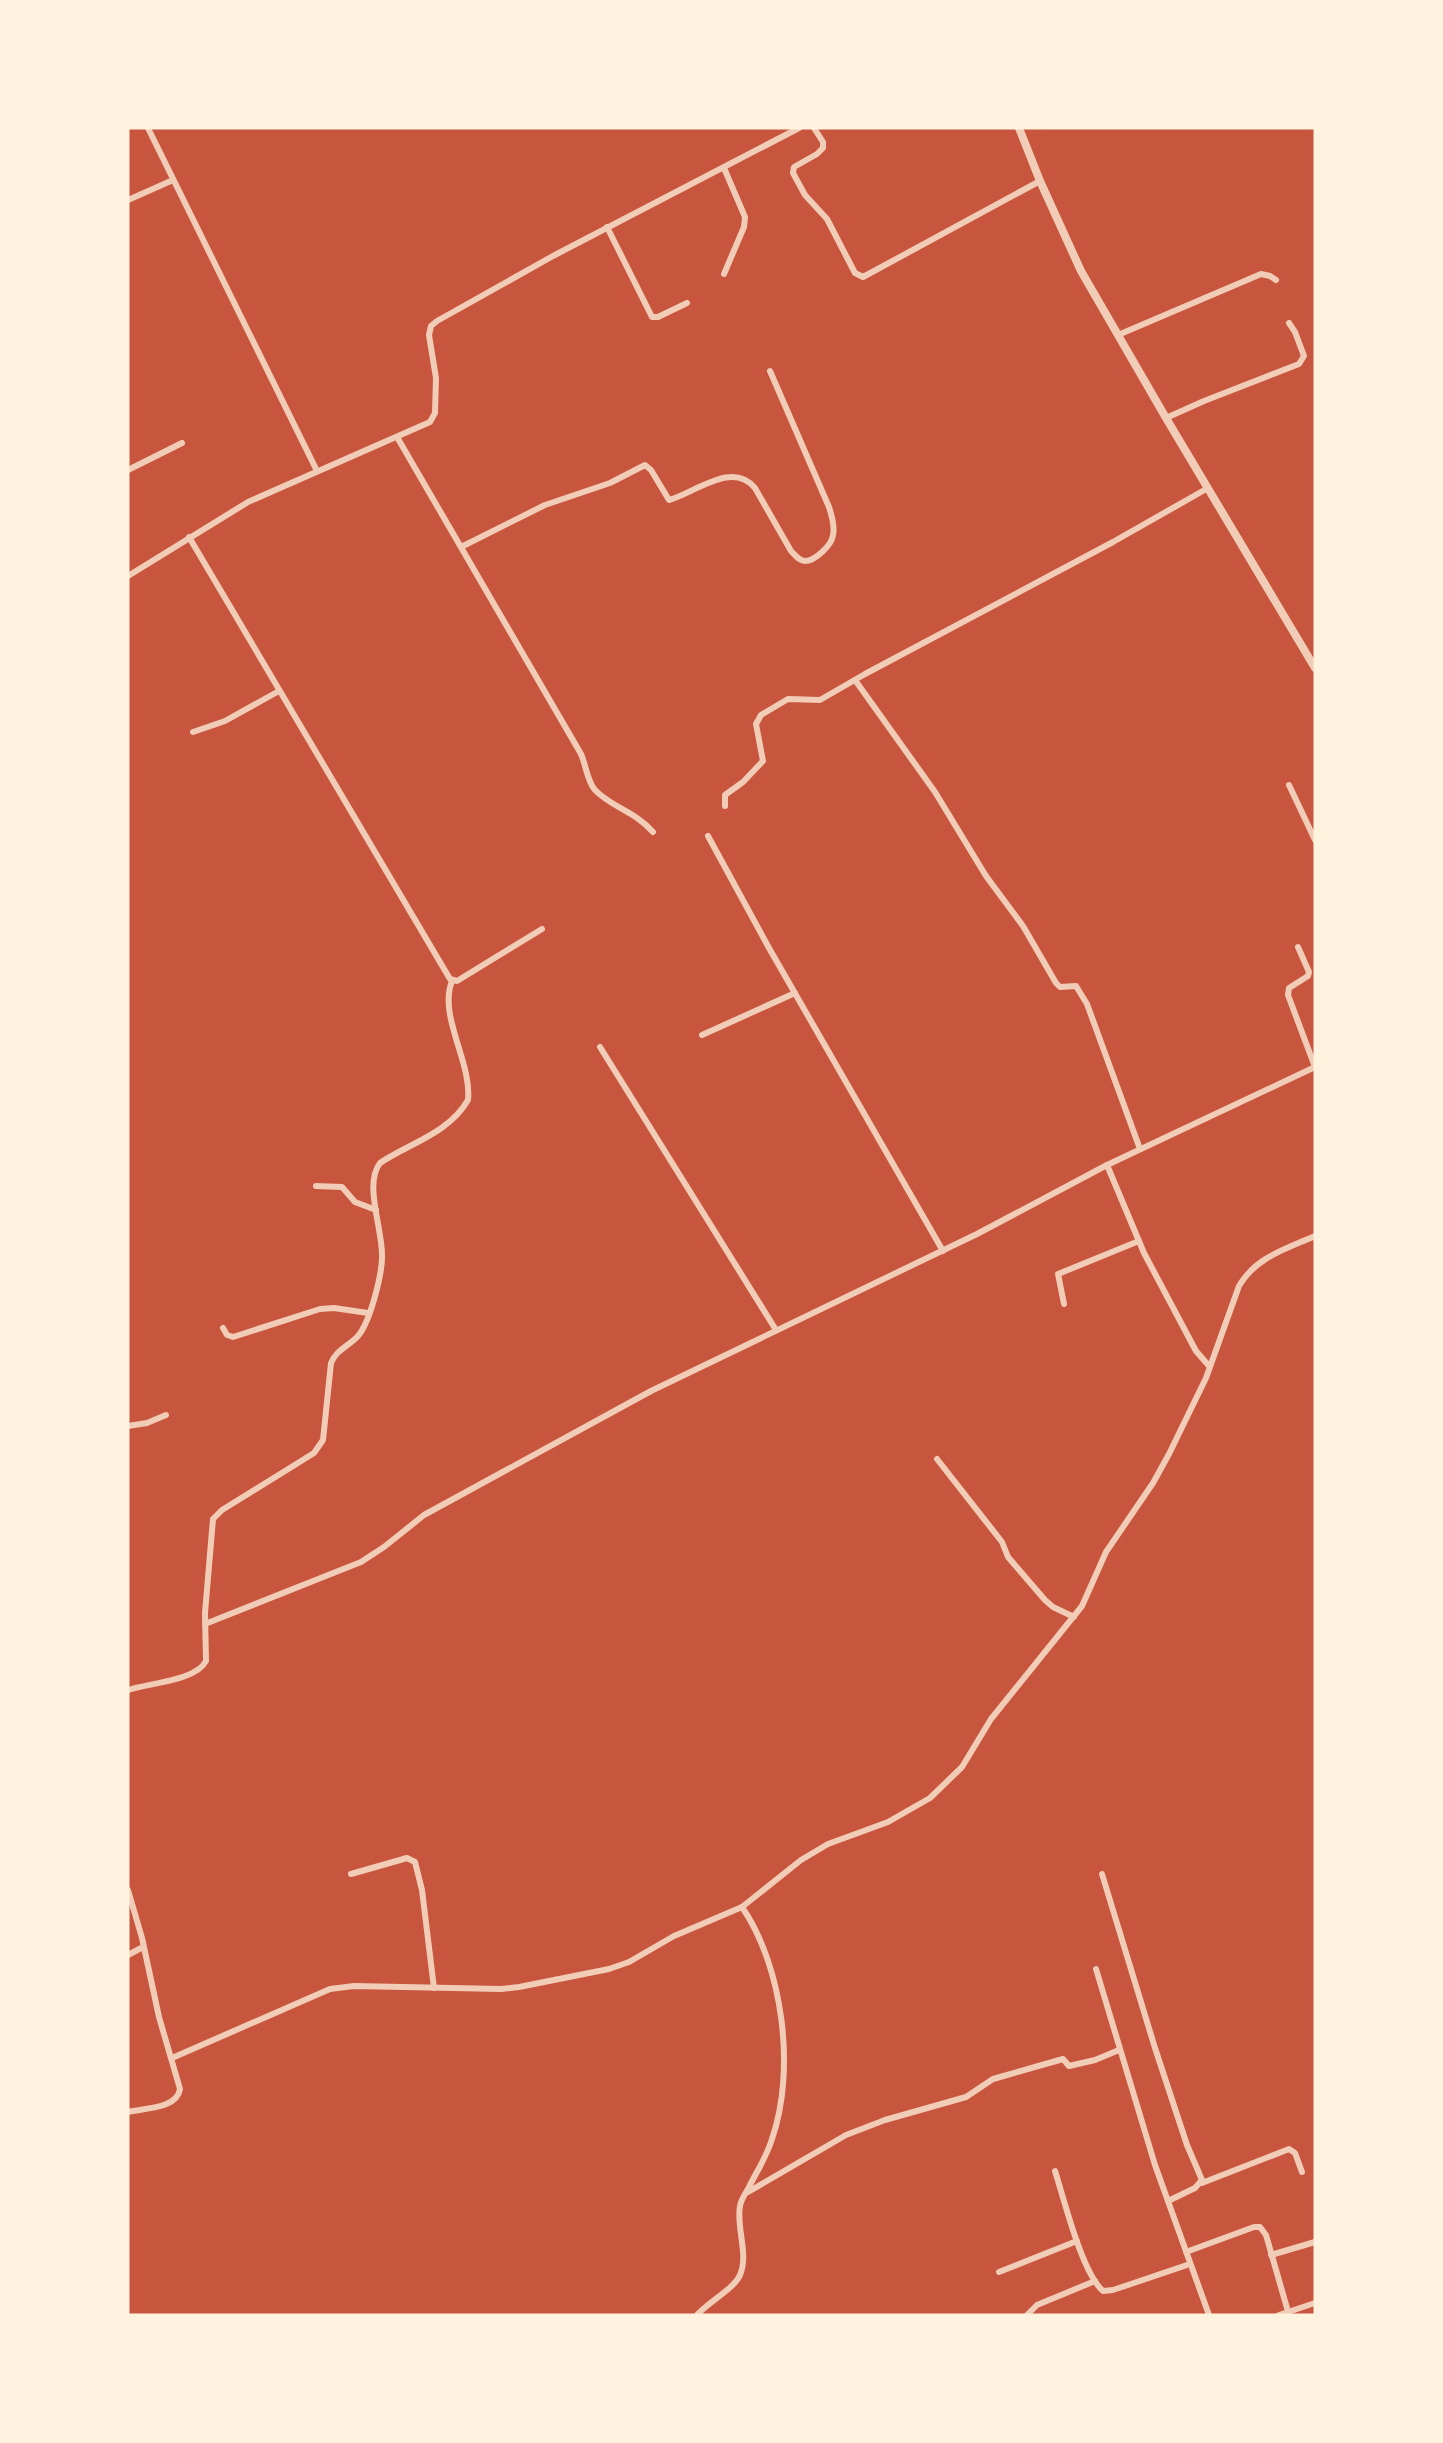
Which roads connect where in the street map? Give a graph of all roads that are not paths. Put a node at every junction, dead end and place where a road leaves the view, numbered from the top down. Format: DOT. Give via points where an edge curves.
graph roads {
  1 [pos="148,128"];
  2 [pos="780,128"];
  3 [pos="799,128"];
  4 [pos="814,128"];
  5 [pos="1019,128"];
  6 [pos="784,136"];
  7 [pos="724,168"];
  8 [pos="173,180"];
  9 [pos="1040,181"];
  10 [pos="128,200"];
  11 [pos="607,227"];
  12 [pos="724,274"];
  13 [pos="1276,281"];
  14 [pos="687,303"];
  15 [pos="1289,323"];
  16 [pos="1118,335"];
  17 [pos="770,371"];
  18 [pos="1166,418"];
  19 [pos="397,437"];
  20 [pos="182,443"];
  21 [pos="128,470"];
  22 [pos="317,471"];
  23 [pos="1208,488"];
  24 [pos="189,537"];
  25 [pos="461,547"];
  26 [pos="128,576"];
  27 [pos="1315,668"];
  28 [pos="855,680"];
  29 [pos="279,691"];
  30 [pos="193,732"];
  31 [pos="1289,785"];
  32 [pos="725,806"];
  33 [pos="653,832"];
  34 [pos="708,836"];
  35 [pos="1315,840"];
  36 [pos="542,929"];
  37 [pos="1298,947"];
  38 [pos="452,981"];
  39 [pos="795,993"];
  40 [pos="702,1035"];
  41 [pos="600,1047"];
  42 [pos="1315,1067"];
  43 [pos="1140,1149"];
  44 [pos="1107,1165"];
  45 [pos="316,1186"];
  46 [pos="376,1210"];
  47 [pos="1315,1236"];
  48 [pos="1139,1241"];
  49 [pos="943,1251"];
  50 [pos="1065,1304"];
  51 [pos="368,1313"];
  52 [pos="223,1328"];
  53 [pos="776,1330"];
  54 [pos="1210,1367"];
  55 [pos="166,1415"];
  56 [pos="128,1426"];
  57 [pos="937,1458"];
  58 [pos="1074,1617"];
  59 [pos="205,1624"];
  60 [pos="128,1690"];
  61 [pos="351,1874"];
  62 [pos="1102,1874"];
  63 [pos="128,1890"];
  64 [pos="742,1907"];
  65 [pos="143,1947"];
  66 [pos="128,1955"];
  67 [pos="1096,1969"];
  68 [pos="434,1988"];
  69 [pos="1119,2050"];
  70 [pos="172,2058"];
  71 [pos="128,2112"];
  72 [pos="1055,2171"];
  73 [pos="1302,2172"];
  74 [pos="1202,2183"];
  75 [pos="746,2193"];
  76 [pos="1168,2201"];
  77 [pos="1077,2241"];
  78 [pos="1315,2242"];
  79 [pos="1186,2252"];
  80 [pos="1272,2255"];
  81 [pos="1190,2264"];
  82 [pos="999,2272"];
  83 [pos="1095,2281"];
  84 [pos="1315,2303"];
  85 [pos="1289,2314"];
  86 [pos="697,2315"];
  87 [pos="1027,2315"];
  88 [pos="1209,2315"];
  89 [pos="1279,2315"];
  1 -- 8 [label="street"];
  2 -- 6 [label="street"];
  3 -- 6 [label="street"];
  4 -- 9 [label="street" via="823,148 794,167 793,173 827,219 860,277"];
  5 -- 9 [label="street"];
  6 -- 7 [label="street"];
  7 -- 11 [label="street"];
  7 -- 12 [label="street" via="745,217"];
  8 -- 10 [label="street"];
  8 -- 22 [label="street"];
  9 -- 16 [label="street" via="1081,271"];
  11 -- 14 [label="street" via="652,317"];
  11 -- 19 [label="street" via="431,326 435,412 425,425"];
  13 -- 16 [label="street" via="1261,274"];
  15 -- 18 [label="street" via="1304,356 1299,364"];
  16 -- 18 [label="street"];
  17 -- 25 [label="street" via="830,507 833,538 809,560 797,558 791,551 746,480 731,477 670,500 645,465 610,483 545,505"];
  18 -- 23 [label="street"];
  19 -- 22 [label="street"];
  19 -- 25 [label="street"];
  20 -- 21 [label="street"];
  22 -- 24 [label="street" via="248,502"];
  23 -- 27 [label="street"];
  23 -- 28 [label="street"];
  24 -- 26 [label="street"];
  24 -- 29 [label="street"];
  25 -- 33 [label="street" via="581,754 594,789"];
  28 -- 32 [label="street" via="820,700 788,699 761,715 756,724 764,758 725,795"];
  28 -- 43 [label="street" via="935,792 1056,983 1080,990"];
  29 -- 30 [label="street" via="225,721"];
  29 -- 38 [label="street"];
  31 -- 35 [label="street"];
  34 -- 39 [label="street"];
  36 -- 38 [label="street"];
  37 -- 42 [label="street" via="1308,975 1289,988 1288,995"];
  38 -- 46 [label="street" via="448,1001 468,1100 444,1126 377,1168"];
  39 -- 40 [label="street"];
  39 -- 49 [label="street"];
  41 -- 53 [label="street"];
  42 -- 43 [label="street"];
  43 -- 44 [label="street"];
  44 -- 48 [label="street"];
  44 -- 49 [label="street"];
  45 -- 46 [label="street" via="342,1187 361,1206"];
  46 -- 51 [label="street" via="382,1258"];
  47 -- 54 [label="street" via="1263,1259 1245,1276"];
  48 -- 50 [label="street" via="1058,1274"];
  48 -- 54 [label="street" via="1196,1351"];
  49 -- 53 [label="street"];
  51 -- 52 [label="street" via="320,1309 233,1337"];
  51 -- 59 [label="street" via="357,1337 331,1363 320,1447 213,1519"];
  53 -- 59 [label="street" via="651,1391 424,1515 361,1562"];
  54 -- 58 [label="street" via="1153,1483 1106,1552"];
  55 -- 56 [label="street"];
  57 -- 58 [label="street" via="1045,1600"];
  58 -- 64 [label="street" via="991,1719 961,1767 933,1796 900,1816 828,1844"];
  59 -- 60 [label="street" via="206,1661 199,1671"];
  61 -- 68 [label="street" via="407,1858 415,1862"];
  62 -- 74 [label="street"];
  63 -- 65 [label="street"];
  64 -- 68 [label="street" via="609,1969 519,1987"];
  64 -- 75 [label="street" via="771,1971 780,2015 783,2070 775,2131"];
  65 -- 66 [label="street"];
  65 -- 70 [label="street"];
  67 -- 69 [label="street"];
  68 -- 70 [label="street" via="330,1989"];
  69 -- 75 [label="street" via="1090,2062 1069,2066 1063,2059 993,2079 966,2097 862,2128"];
  69 -- 76 [label="street"];
  70 -- 71 [label="street" via="179,2095 172,2102"];
  72 -- 77 [label="street"];
  73 -- 74 [label="street" via="1289,2149"];
  74 -- 76 [label="street"];
  75 -- 86 [label="street" via="740,2206 739,2276"];
  76 -- 79 [label="street"];
  77 -- 82 [label="street"];
  77 -- 83 [label="street"];
  78 -- 80 [label="street"];
  79 -- 80 [label="street" via="1258,2226 1265,2232"];
  79 -- 81 [label="street"];
  80 -- 85 [label="street"];
  81 -- 83 [label="street" via="1108,2291"];
  81 -- 88 [label="street"];
  83 -- 87 [label="street" via="1037,2305"];
  84 -- 85 [label="street"];
  85 -- 89 [label="street"];
}
